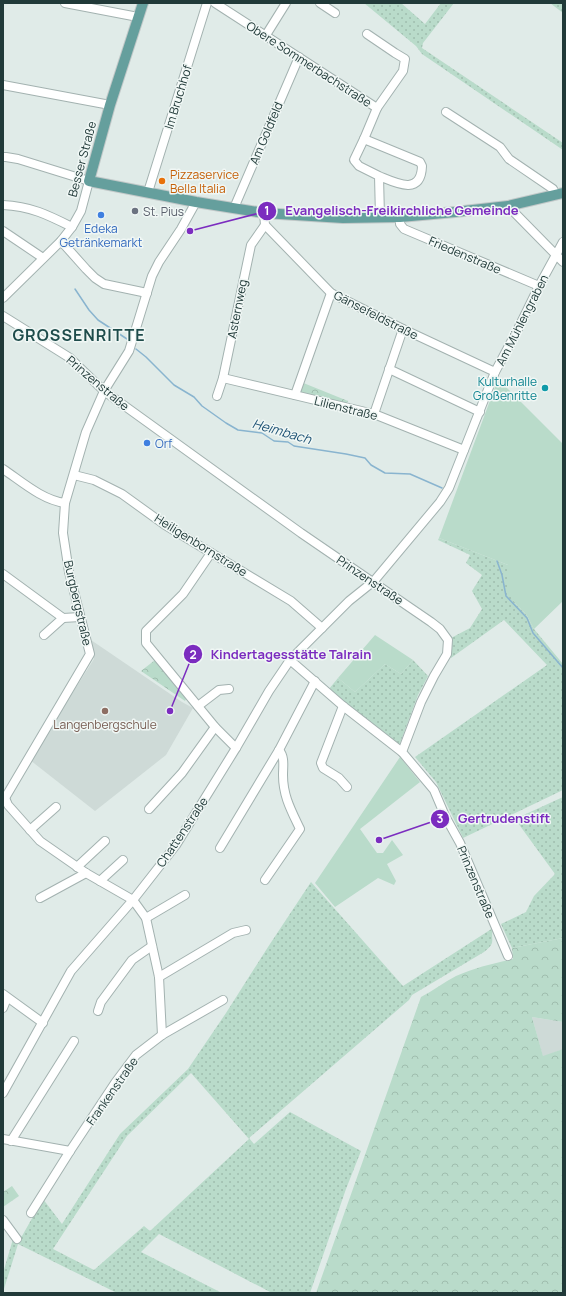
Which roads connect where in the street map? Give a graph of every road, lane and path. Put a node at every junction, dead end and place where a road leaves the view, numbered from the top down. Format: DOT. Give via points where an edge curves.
graph roads {
  1 [pos="65,3"];
  2 [pos="143,3"];
  3 [pos="207,3"];
  4 [pos="216,3"];
  5 [pos="286,3"];
  6 [pos="320,3"];
  7 [pos="335,13"];
  8 [pos="138,17"];
  9 [pos="367,34"];
  10 [pos="266,35"];
  11 [pos="299,57"];
  12 [pos="3,85"];
  13 [pos="110,105"];
  14 [pos="377,108"];
  15 [pos="446,112"];
  16 [pos="364,139"];
  17 [pos="3,157"];
  18 [pos="379,176"];
  19 [pos="89,181"];
  20 [pos="148,192"];
  21 [pos="559,194"];
  22 [pos="196,202"];
  23 [pos="3,205"];
  24 [pos="508,206"];
  25 [pos="234,208"];
  26 [pos="264,213"];
  27 [pos="380,217"];
  28 [pos="400,217"];
  29 [pos="265,225"];
  30 [pos="72,227"];
  31 [pos="3,231"];
  32 [pos="60,241"];
  33 [pos="563,242"];
  34 [pos="556,255"];
  35 [pos="43,258"];
  36 [pos="563,262"];
  37 [pos="539,286"];
  38 [pos="148,293"];
  39 [pos="331,293"];
  40 [pos="3,298"];
  41 [pos="3,316"];
  42 [pos="403,329"];
  43 [pos="389,369"];
  44 [pos="495,372"];
  45 [pos="223,378"];
  46 [pos="104,391"];
  47 [pos="217,396"];
  48 [pos="295,396"];
  49 [pos="480,412"];
  50 [pos="374,414"];
  51 [pos="464,450"];
  52 [pos="3,469"];
  53 [pos="74,475"];
  54 [pos="65,503"];
  55 [pos="212,553"];
  56 [pos="3,574"];
  57 [pos="374,582"];
  58 [pos="80,617"];
  59 [pos="63,618"];
  60 [pos="322,628"];
  61 [pos="44,635"];
  62 [pos="290,660"];
  63 [pos="315,681"];
  64 [pos="229,689"];
  65 [pos="198,706"];
  66 [pos="343,706"];
  67 [pos="214,727"];
  68 [pos="236,748"];
  69 [pos="279,750"];
  70 [pos="402,752"];
  71 [pos="347,787"];
  72 [pos="4,798"];
  73 [pos="56,807"];
  74 [pos="149,809"];
  75 [pos="30,830"];
  76 [pos="105,841"];
  77 [pos="220,848"];
  78 [pos="123,860"];
  79 [pos="77,867"];
  80 [pos="86,873"];
  81 [pos="265,880"];
  82 [pos="100,881"];
  83 [pos="186,895"];
  84 [pos="40,898"];
  85 [pos="133,900"];
  86 [pos="146,918"];
  87 [pos="246,930"];
  88 [pos="152,946"];
  89 [pos="508,956"];
  90 [pos="159,977"];
  91 [pos="5,996"];
  92 [pos="223,1000"];
  93 [pos="3,1008"];
  94 [pos="98,1011"];
  95 [pos="43,1022"];
  96 [pos="162,1035"];
  97 [pos="74,1041"];
  98 [pos="3,1093"];
  99 [pos="7,1140"];
  100 [pos="70,1151"];
  101 [pos="31,1213"];
  102 [pos="3,1220"];
  103 [pos="17,1239"];
  1 -- 8 [label="street"];
  2 -- 8 [label="main road, Besser Straße"];
  3 -- 20 [label="street, Im Bruchhof"];
  4 -- 10 [label="street, Obere Sommerbachstraße"];
  5 -- 10 [label="street"];
  6 -- 7 [label="street"];
  8 -- 13 [label="main road, Besser Straße"];
  9 -- 14 [label="street, Obere Sommerbachstraße" via="405,58 403,71"];
  10 -- 11 [label="street, Obere Sommerbachstraße"];
  11 -- 14 [label="street, Obere Sommerbachstraße"];
  11 -- 25 [label="street, Am Goldfeld"];
  12 -- 13 [label="street"];
  13 -- 19 [label="main road, Besser Straße"];
  14 -- 16 [label="street"];
  15 -- 21 [label="street" via="500,147 509,159"];
  16 -- 18 [label="street" via="354,160 359,166"];
  16 -- 18 [label="street" via="420,162 422,166 418,182 412,185 396,183"];
  17 -- 19 [label="street" via="18,159"];
  18 -- 27 [label="street"];
  19 -- 20 [label="main road"];
  19 -- 30 [label="street, Besser Straße" via="81,211"];
  20 -- 22 [label="main road"];
  21 -- 24 [label="main road"];
  22 -- 25 [label="main road"];
  22 -- 38 [label="street, Burgbergstraße" via="159,262"];
  23 -- 30 [label="street" via="23,206"];
  24 -- 28 [label="main road"];
  24 -- 34 [label="street"];
  25 -- 26 [label="main road"];
  26 -- 27 [label="main road" via="343,218"];
  26 -- 29 [label="street"];
  27 -- 28 [label="main road"];
  28 -- 37 [label="street, Friedenstraße" via="400,224 404,229"];
  29 -- 39 [label="street, Gänsefeldstraße"];
  29 -- 45 [label="street, Asternweg" via="251,245"];
  30 -- 32 [label="street, Besser Straße"];
  31 -- 35 [label="street"];
  32 -- 35 [label="street, Besser Straße"];
  32 -- 38 [label="street" via="104,284"];
  33 -- 34 [label="street, Am Mühlengraben"];
  34 -- 36 [label="street"];
  34 -- 37 [label="street, Am Mühlengraben"];
  35 -- 40 [label="street, Besser Straße"];
  37 -- 44 [label="street, Am Mühlengraben"];
  38 -- 46 [label="street, Burgbergstraße" via="129,351"];
  39 -- 42 [label="street, Gänsefeldstraße"];
  39 -- 48 [label="street"];
  41 -- 46 [label="street, Prinzenstraße" via="70,358"];
  42 -- 43 [label="street"];
  42 -- 44 [label="street, Gänsefeldstraße"];
  43 -- 49 [label="street"];
  43 -- 50 [label="street"];
  44 -- 49 [label="street, Am Mühlengraben"];
  45 -- 47 [label="street, Asternweg"];
  45 -- 48 [label="street, Lilienstraße"];
  46 -- 53 [label="street, Burgbergstraße" via="86,432"];
  46 -- 57 [label="street, Prinzenstraße" via="301,533"];
  48 -- 50 [label="street, Lilienstraße"];
  49 -- 51 [label="street, Am Mühlengraben"];
  50 -- 51 [label="street, Lilienstraße"];
  51 -- 57 [label="street, Am Mühlengraben" via="449,488 440,502"];
  52 -- 54 [label="street" via="33,490 55,502"];
  53 -- 54 [label="street, Burgbergstraße"];
  53 -- 55 [label="street, Heiligenbornstraße" via="94,480 122,494 165,525"];
  54 -- 58 [label="street, Burgbergstraße" via="64,533 69,572"];
  55 -- 60 [label="street, Heiligenbornstraße" via="291,601"];
  55 -- 65 [label="street" via="183,594 146,631 146,643"];
  56 -- 59 [label="street"];
  57 -- 60 [label="street, Chattenstraße"];
  57 -- 70 [label="street, Prinzenstraße" via="440,628 448,640 447,654 421,702"];
  58 -- 59 [label="street"];
  58 -- 72 [label="street, Burgbergstraße" via="90,654"];
  59 -- 61 [label="street"];
  60 -- 62 [label="street, Chattenstraße"];
  62 -- 63 [label="street"];
  62 -- 68 [label="street, Chattenstraße"];
  63 -- 66 [label="street"];
  63 -- 69 [label="street"];
  64 -- 65 [label="street" via="219,690"];
  65 -- 67 [label="street"];
  66 -- 70 [label="street"];
  66 -- 71 [label="street" via="321,764"];
  67 -- 68 [label="street"];
  67 -- 74 [label="street" via="182,774"];
  68 -- 85 [label="street, Chattenstraße" via="176,845"];
  69 -- 77 [label="street"];
  69 -- 81 [label="street" via="283,755 285,795 300,829"];
  70 -- 89 [label="street, Prinzenstraße" via="434,790 460,843"];
  72 -- 75 [label="street"];
  73 -- 75 [label="street"];
  75 -- 79 [label="street" via="40,841"];
  76 -- 79 [label="street"];
  78 -- 82 [label="street"];
  79 -- 80 [label="street"];
  80 -- 82 [label="street"];
  80 -- 84 [label="street"];
  82 -- 85 [label="street"];
  83 -- 86 [label="street"];
  85 -- 86 [label="street"];
  85 -- 95 [label="street, Chattenstraße" via="72,971"];
  86 -- 88 [label="street"];
  87 -- 90 [label="street" via="233,933"];
  88 -- 90 [label="street"];
  88 -- 94 [label="street" via="132,960 101,1002"];
  90 -- 96 [label="street"];
  91 -- 93 [label="street"];
  91 -- 95 [label="street"];
  92 -- 96 [label="street, Frankenstraße"];
  95 -- 98 [label="street, Chattenstraße"];
  96 -- 100 [label="street, Frankenstraße" via="136,1055"];
  97 -- 99 [label="street"];
  99 -- 100 [label="street"];
  100 -- 101 [label="street, Frankenstraße"];
  102 -- 103 [label="street"];
}
